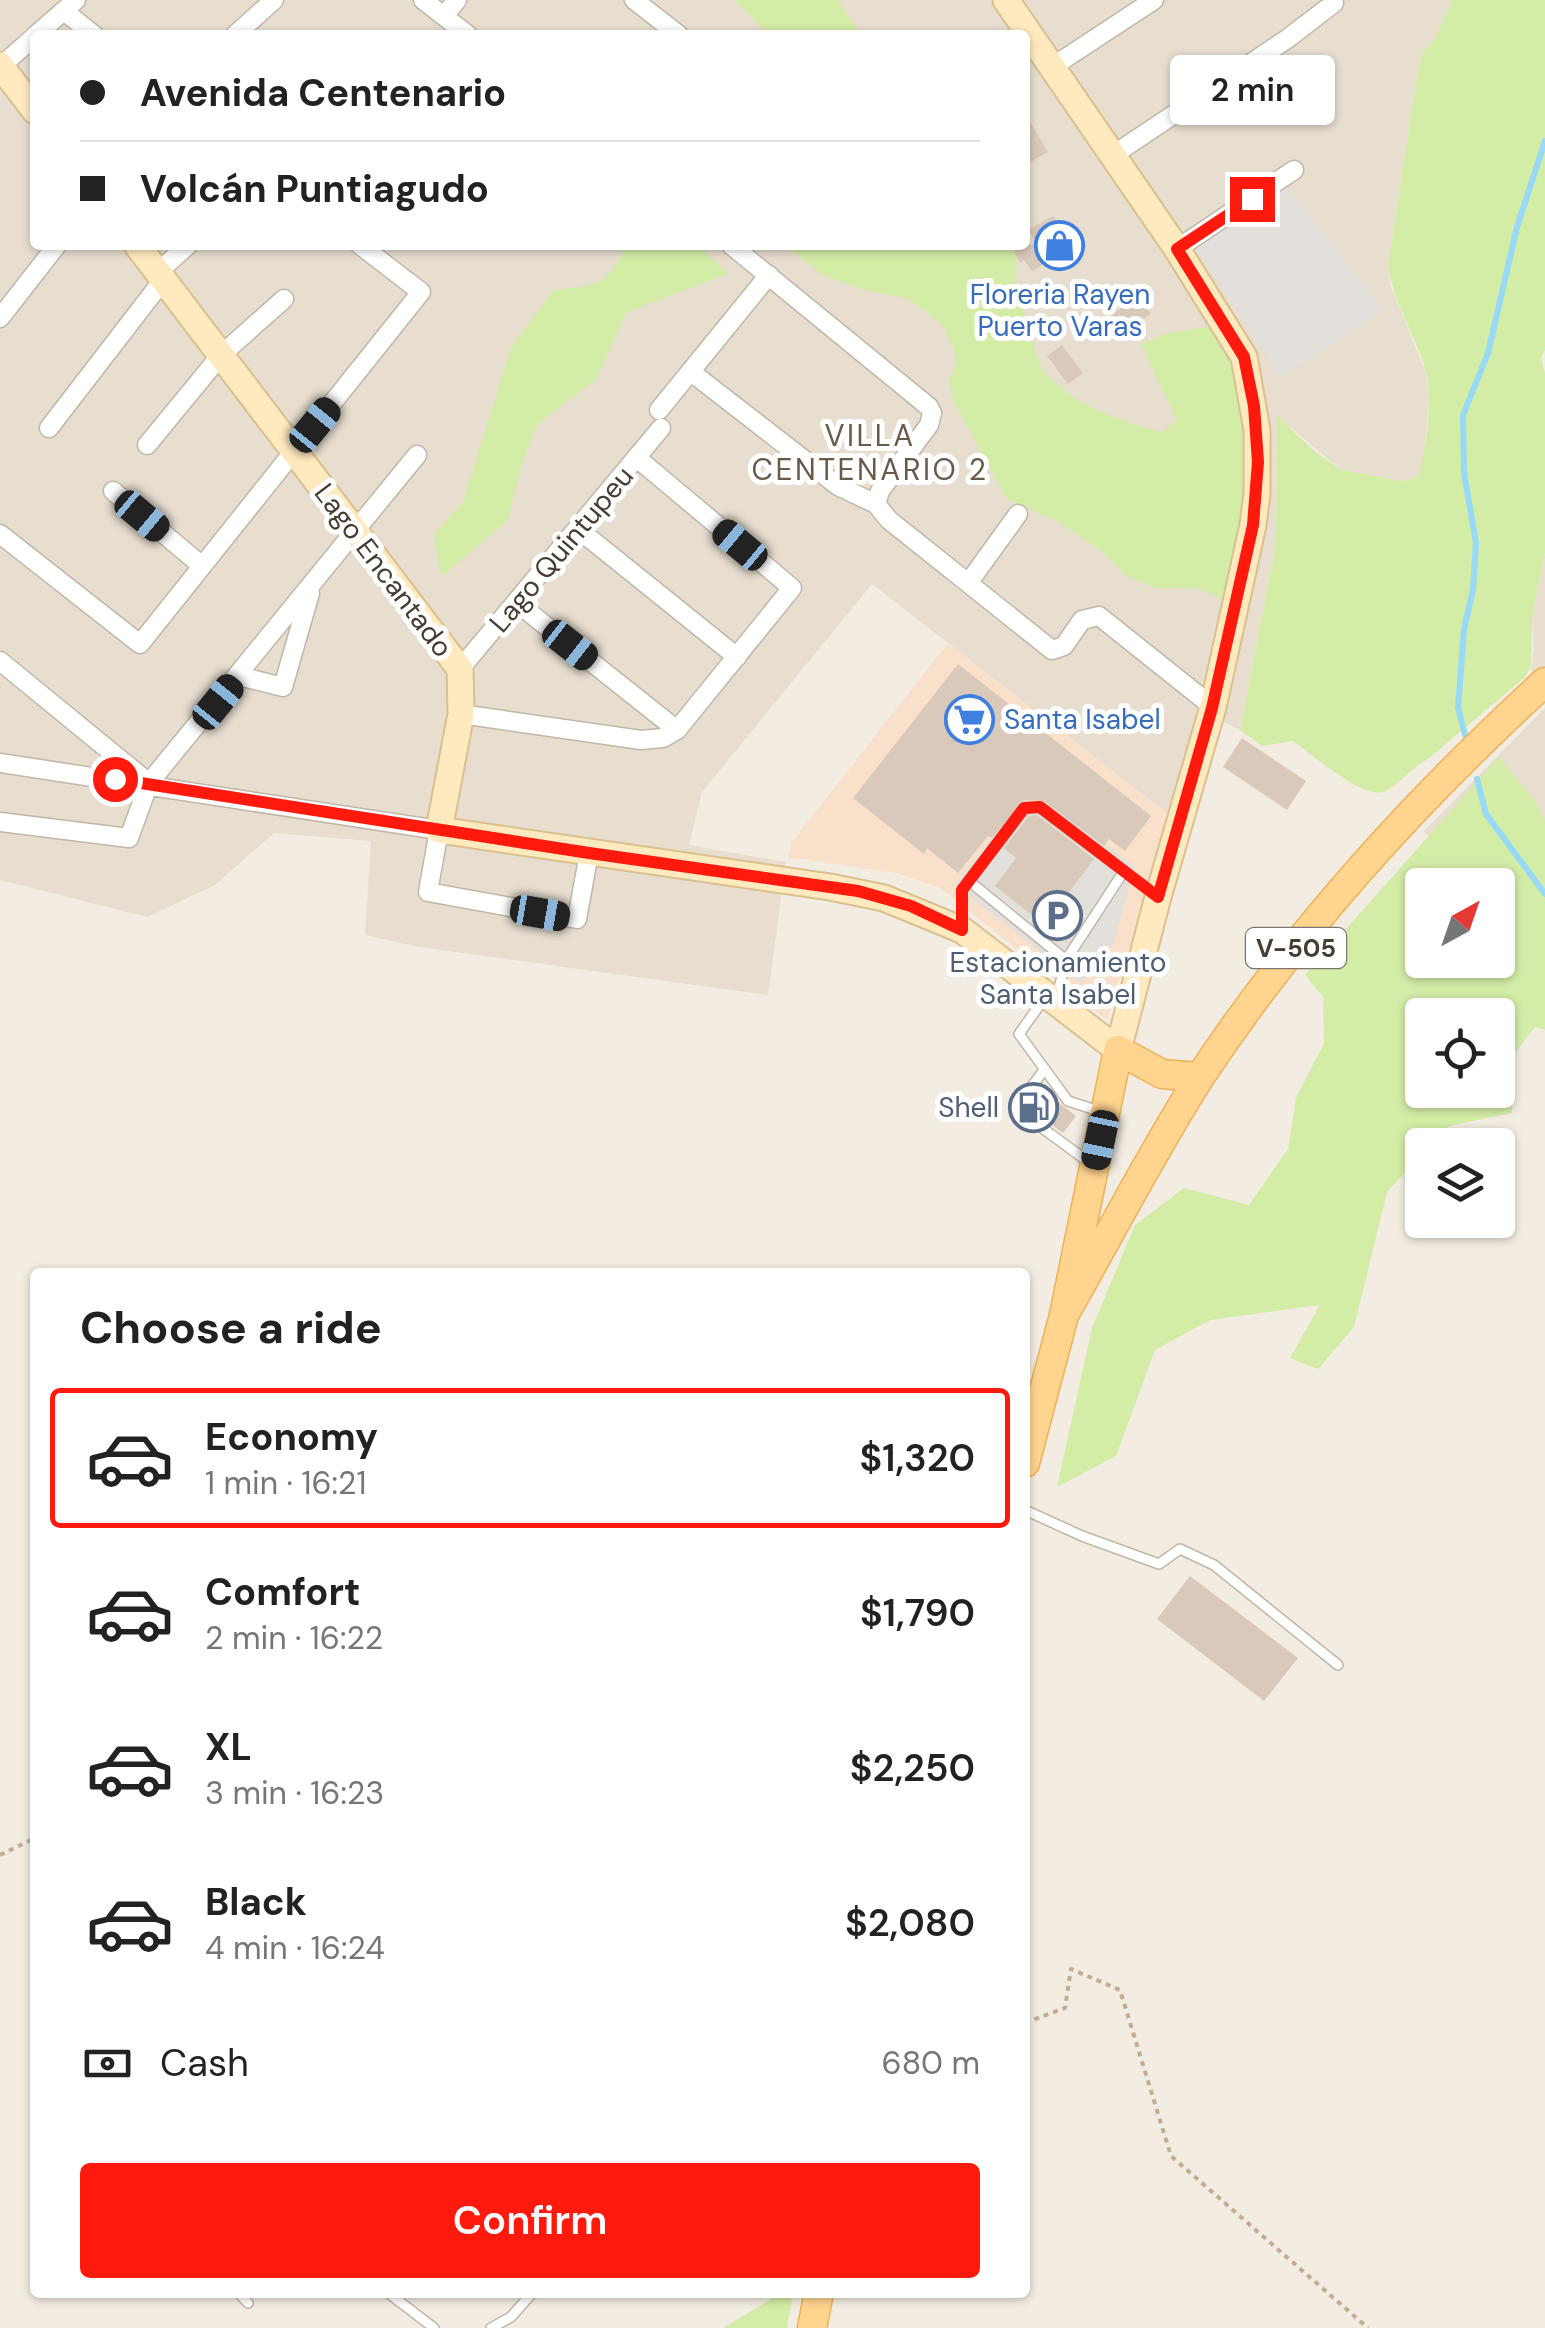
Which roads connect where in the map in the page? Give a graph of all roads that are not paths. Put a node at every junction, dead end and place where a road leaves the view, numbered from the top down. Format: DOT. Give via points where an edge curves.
graph roads {
  1 [pos="274,0"];
  2 [pos="423,0"];
  3 [pos="457,0"];
  4 [pos="634,0"];
  5 [pos="1006,0"];
  6 [pos="1154,0"];
  7 [pos="1333,1"];
  8 [pos="70,6"];
  9 [pos="444,16"];
  10 [pos="43,30"];
  11 [pos="90,30"];
  12 [pos="249,30"];
  13 [pos="462,30"];
  14 [pos="672,30"];
  15 [pos="1027,30"];
  16 [pos="1030,35"];
  17 [pos="30,41"];
  18 [pos="0,66"];
  19 [pos="1052,67"];
  20 [pos="30,105"];
  21 [pos="1112,155"];
  22 [pos="1294,170"];
  23 [pos="1177,249"];
  24 [pos="53,250"];
  25 [pos="141,250"];
  26 [pos="184,250"];
  27 [pos="366,250"];
  28 [pos="737,250"];
  29 [pos="769,275"];
  30 [pos="161,276"];
  31 [pos="284,299"];
  32 [pos="0,318"];
  33 [pos="221,356"];
  34 [pos="691,372"];
  35 [pos="49,428"];
  36 [pos="147,445"];
  37 [pos="294,452"];
  38 [pos="418,455"];
  39 [pos="637,458"];
  40 [pos="113,491"];
  41 [pos="876,504"];
  42 [pos="1018,514"];
  43 [pos="578,529"];
  44 [pos="354,531"];
  45 [pos="0,534"];
  46 [pos="202,566"];
  47 [pos="969,582"];
  48 [pos="312,584"];
  49 [pos="516,602"];
  50 [pos="737,658"];
  51 [pos="0,660"];
  52 [pos="460,669"];
  53 [pos="239,676"];
  54 [pos="1545,682"];
  55 [pos="1212,708"];
  56 [pos="461,714"];
  57 [pos="677,730"];
  58 [pos="0,763"];
  59 [pos="149,784"];
  60 [pos="0,822"];
  61 [pos="439,830"];
  62 [pos="589,853"];
  63 [pos="1124,871"];
  64 [pos="969,881"];
  65 [pos="1158,897"];
  66 [pos="962,930"];
  67 [pos="1066,960"];
  68 [pos="1052,997"];
  69 [pos="1118,1050"];
  70 [pos="1045,1069"];
  71 [pos="1200,1077"];
  72 [pos="1106,1114"];
  73 [pos="1094,1167"];
  74 [pos="1064,1315"];
  75 [pos="1030,1445"];
  76 [pos="1030,1512"];
  77 [pos="1338,1665"];
  78 [pos="243,2298"];
  79 [pos="394,2298"];
  80 [pos="528,2298"];
  81 [pos="818,2298"];
  82 [pos="248,2303"];
  83 [pos="434,2328"];
  84 [pos="491,2328"];
  85 [pos="812,2328"];
  1 -- 12 [label="street"];
  2 -- 9 [label="street"];
  3 -- 9 [label="street"];
  4 -- 14 [label="street"];
  5 -- 15 [label="street"];
  6 -- 19 [label="street"];
  7 -- 21 [label="street"];
  8 -- 10 [label="street"];
  8 -- 11 [label="street"];
  9 -- 13 [label="street"];
  16 -- 19 [label="street"];
  17 -- 18 [label="street"];
  18 -- 20 [label="street"];
  19 -- 21 [label="street"];
  21 -- 23 [label="street"];
  22 -- 23 [label="street"];
  23 -- 55 [label="street" via="1244,357 1257,430 1253,525"];
  24 -- 32 [label="street"];
  25 -- 30 [label="street, Lago Encantado"];
  26 -- 30 [label="street"];
  27 -- 37 [label="street" via="421,292"];
  28 -- 29 [label="street"];
  29 -- 34 [label="street, Lago Quintupeu"];
  29 -- 41 [label="street" via="932,412"];
  30 -- 33 [label="street, Lago Encantado"];
  30 -- 35 [label="street"];
  31 -- 33 [label="street"];
  33 -- 36 [label="street"];
  33 -- 37 [label="street, Lago Encantado"];
  34 -- 39 [label="street, Lago Quintupeu"];
  34 -- 41 [label="street" via="838,486"];
  37 -- 44 [label="street, Lago Encantado"];
  37 -- 46 [label="street"];
  38 -- 44 [label="street"];
  39 -- 43 [label="street, Lago Quintupeu"];
  39 -- 50 [label="street" via="792,588"];
  40 -- 46 [label="street"];
  41 -- 47 [label="street"];
  42 -- 47 [label="street"];
  43 -- 49 [label="street, Lago Quintupeu"];
  43 -- 50 [label="street"];
  44 -- 48 [label="street"];
  44 -- 52 [label="street, Lago Encantado"];
  45 -- 46 [label="street" via="140,644"];
  47 -- 55 [label="street" via="1052,650 1064,646 1082,620 1099,616"];
  48 -- 53 [label="street"];
  48 -- 53 [label="street" via="283,688"];
  49 -- 52 [label="street, Lago Quintupeu"];
  49 -- 57 [label="street"];
  50 -- 57 [label="street"];
  51 -- 59 [label="street"];
  52 -- 56 [label="street, Lago Encantado"];
  53 -- 59 [label="street"];
  54 -- 71 [label="main road, V-505" via="1347,886"];
  55 -- 65 [label="street"];
  56 -- 57 [label="street" via="641,740"];
  56 -- 61 [label="street, Lago Encantado"];
  58 -- 59 [label="street"];
  59 -- 60 [label="street" via="129,838"];
  59 -- 61 [label="street"];
  61 -- 62 [label="street"];
  61 -- 62 [label="street" via="428,892 577,920"];
  62 -- 66 [label="street" via="858,891"];
  63 -- 64 [label="lane" via="1040,807 1024,808"];
  63 -- 65 [label="lane"];
  63 -- 67 [label="lane"];
  64 -- 66 [label="lane" via="962,890"];
  64 -- 67 [label="lane"];
  65 -- 69 [label="street"];
  66 -- 68 [label="street"];
  67 -- 68 [label="lane"];
  68 -- 69 [label="street"];
  68 -- 70 [label="lane" via="1019,1034"];
  69 -- 71 [label="main road" via="1162,1074"];
  69 -- 72 [label="main road"];
  70 -- 72 [label="lane" via="1068,1101"];
  70 -- 73 [label="lane" via="1015,1108"];
  71 -- 74 [label="main road"];
  72 -- 73 [label="main road"];
  73 -- 74 [label="main road"];
  74 -- 75 [label="main road"];
  76 -- 77 [label="lane" via="1159,1564 1180,1549 1214,1565"];
  78 -- 82 [label="lane"];
  79 -- 83 [label="lane"];
  80 -- 84 [label="lane"];
  81 -- 85 [label="main road"];
}
